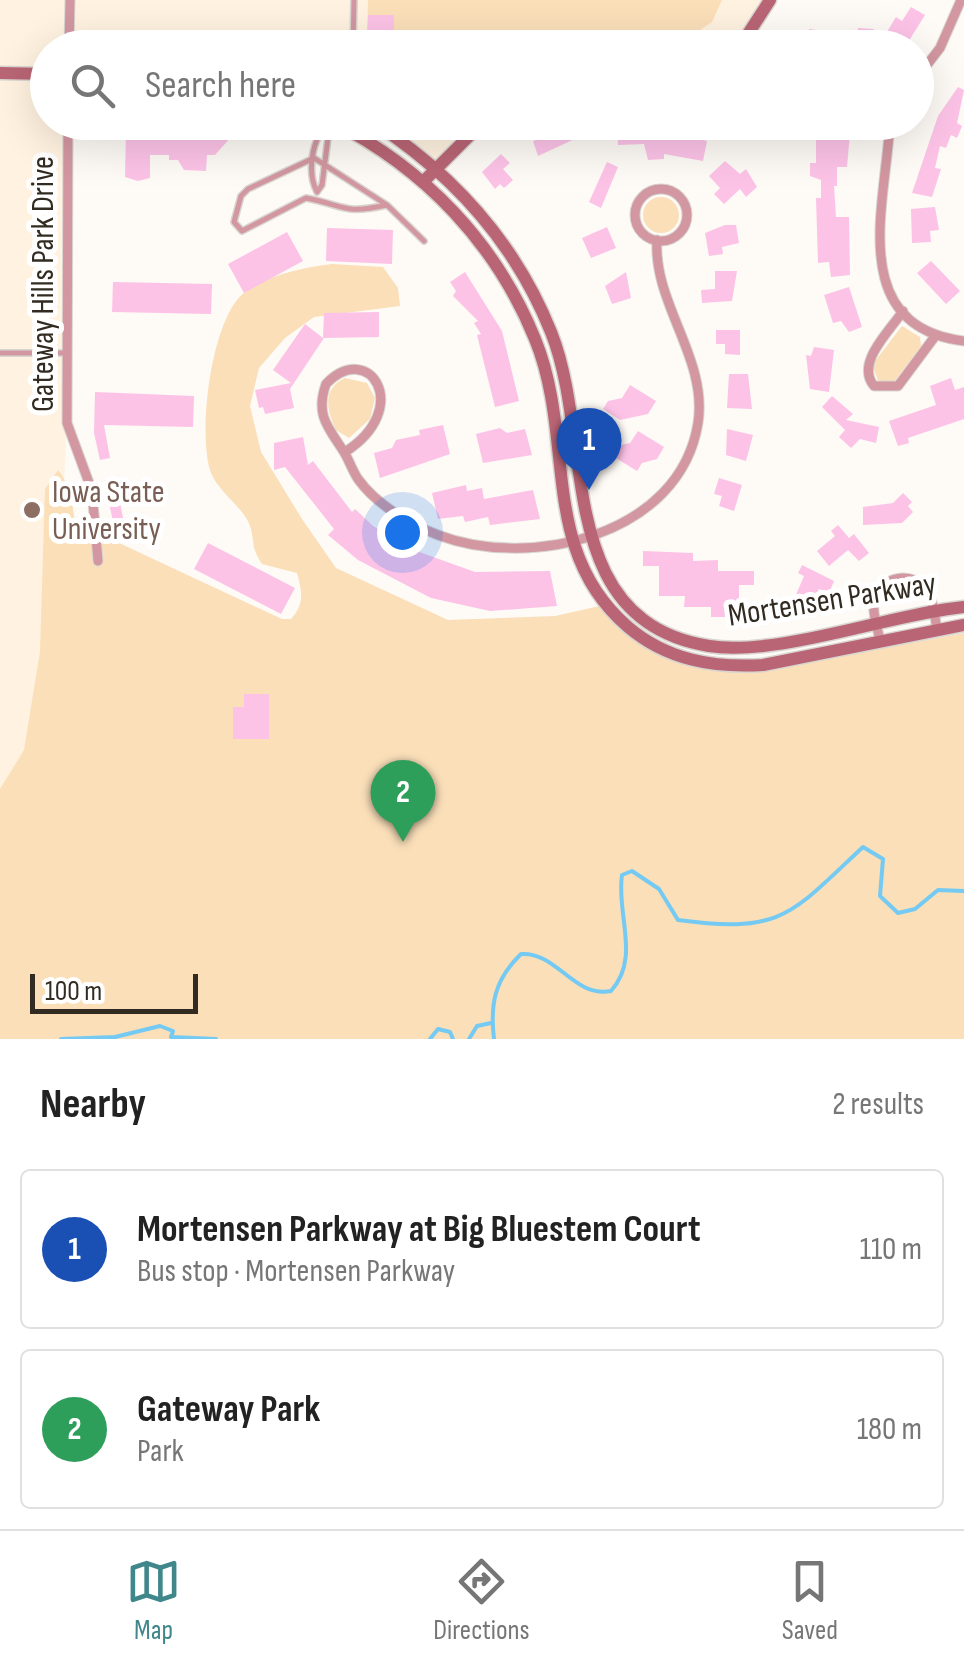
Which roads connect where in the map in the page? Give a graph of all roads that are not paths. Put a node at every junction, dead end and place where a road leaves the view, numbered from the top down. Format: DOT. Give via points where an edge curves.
graph roads {
  1 [pos="70,0"];
  2 [pos="354,0"];
  3 [pos="770,0"];
  4 [pos="961,0"];
  5 [pos="70,30"];
  6 [pos="354,30"];
  7 [pos="751,30"];
  8 [pos="934,56"];
  9 [pos="0,73"];
  10 [pos="30,74"];
  11 [pos="68,140"];
  12 [pos="318,140"];
  13 [pos="327,140"];
  14 [pos="358,140"];
  15 [pos="397,140"];
  16 [pos="465,140"];
  17 [pos="889,140"];
  18 [pos="314,158"];
  19 [pos="323,161"];
  20 [pos="437,168"];
  21 [pos="424,182"];
  22 [pos="317,196"];
  23 [pos="387,205"];
  24 [pos="657,240"];
  25 [pos="424,241"];
  26 [pos="903,312"];
  27 [pos="936,335"];
  28 [pos="964,341"];
  29 [pos="0,352"];
  30 [pos="66,353"];
  31 [pos="344,452"];
  32 [pos="589,535"];
  33 [pos="570,539"];
  34 [pos="98,561"];
  35 [pos="964,608"];
  36 [pos="934,612"];
  37 [pos="876,622"];
  38 [pos="964,625"];
  39 [pos="937,630"];
  40 [pos="880,640"];
  1 -- 5 [label="street"];
  2 -- 6 [label="lane"];
  3 -- 7 [label="street"];
  4 -- 8 [label="street"];
  9 -- 10 [label="street"];
  11 -- 30 [label="street, Gateway Hills Park Drive"];
  12 -- 18 [label="lane"];
  13 -- 19 [label="lane"];
  14 -- 21 [label="street, Mortensen Parkway"];
  15 -- 20 [label="street, Mortensen Parkway"];
  16 -- 20 [label="street"];
  17 -- 26 [label="street" via="878,232 885,276"];
  18 -- 19 [label="lane"];
  18 -- 22 [label="lane"];
  18 -- 22 [label="lane" via="248,189 234,222 242,232"];
  19 -- 22 [label="lane"];
  19 -- 23 [label="lane"];
  20 -- 21 [label="street"];
  20 -- 32 [label="street, Mortensen Parkway" via="502,240 553,336"];
  21 -- 33 [label="street, Mortensen Parkway" via="488,252 537,343"];
  22 -- 23 [label="lane" via="332,209"];
  23 -- 25 [label="lane"];
  24 -- 24 [label="street" via="638,226 636,210 644,196 666,189 682,198 686,224 674,237"];
  24 -- 32 [label="street" via="662,283 694,370 698,424 678,474 660,495 631,520"];
  26 -- 27 [label="street"];
  26 -- 27 [label="street" via="868,362 874,386 898,386"];
  27 -- 28 [label="street"];
  29 -- 30 [label="lane"];
  30 -- 34 [label="street, Gateway Hills Park Drive" via="67,423 92,492"];
  31 -- 31 [label="street" via="323,424 322,395 334,375 361,370 375,379 383,401 373,427"];
  31 -- 33 [label="street" via="370,492 437,535 505,549"];
  32 -- 33 [label="street"];
  32 -- 37 [label="street, Mortensen Parkway" via="627,603 684,640 760,646"];
  33 -- 40 [label="street, Mortensen Parkway" via="604,605 676,656 730,667 763,665"];
  35 -- 36 [label="street, Mortensen Parkway"];
  36 -- 37 [label="street, Mortensen Parkway"];
  36 -- 37 [label="street" via="920,583 896,578 878,590"];
  36 -- 39 [label="street"];
  37 -- 40 [label="street"];
  38 -- 39 [label="street, Mortensen Parkway"];
  39 -- 40 [label="street, Mortensen Parkway"];
}
